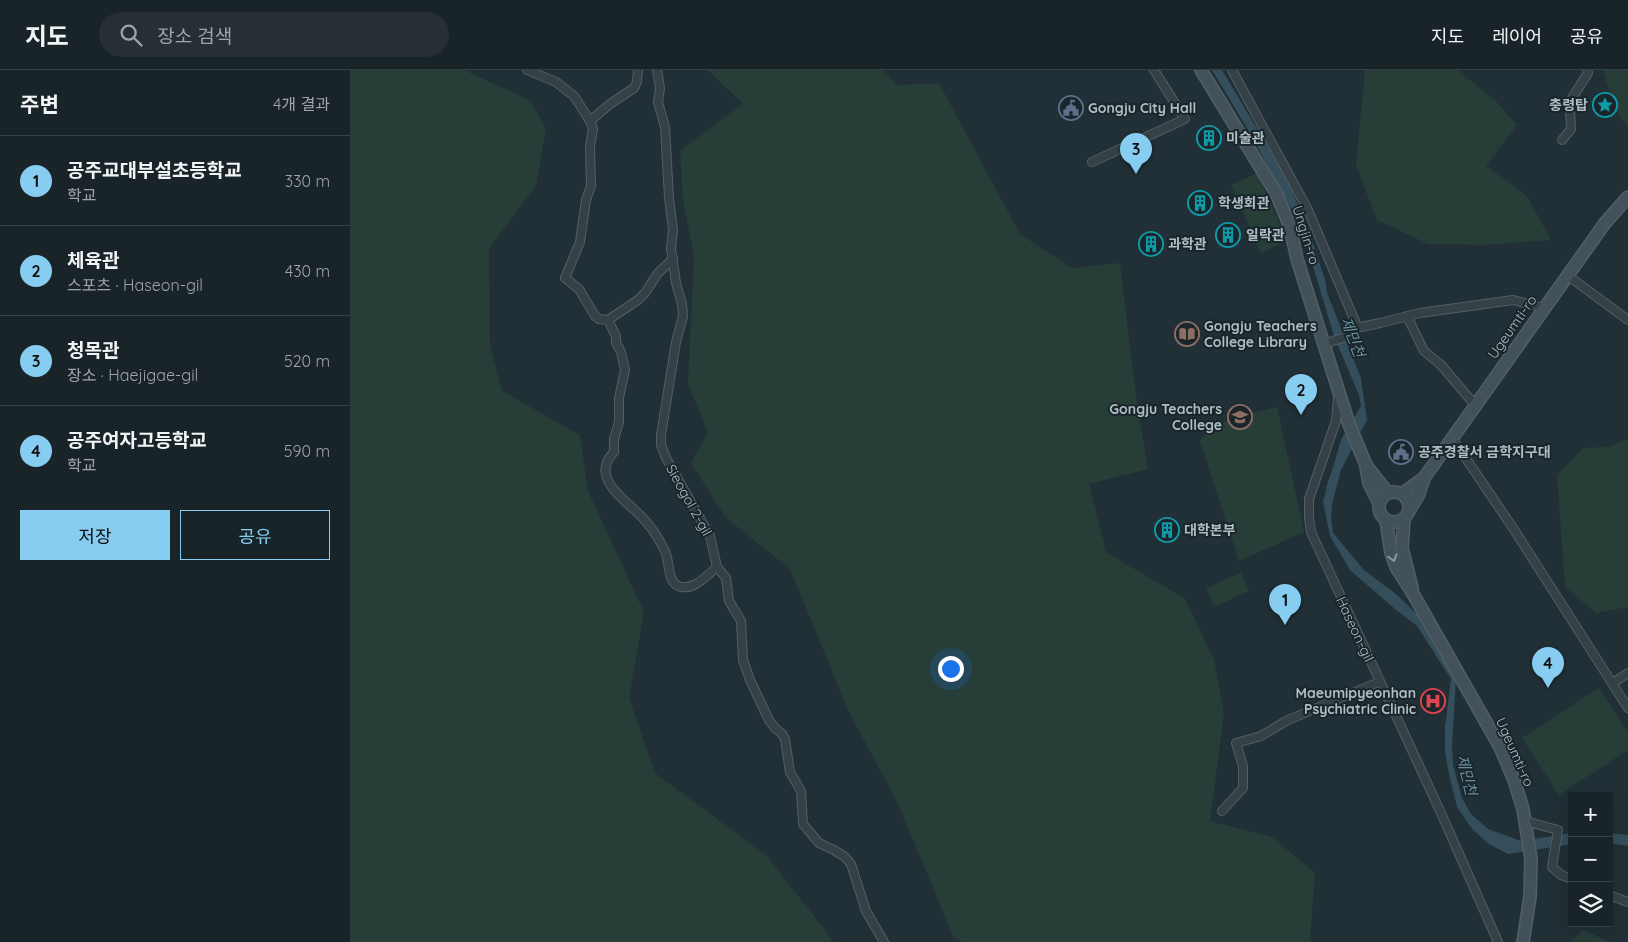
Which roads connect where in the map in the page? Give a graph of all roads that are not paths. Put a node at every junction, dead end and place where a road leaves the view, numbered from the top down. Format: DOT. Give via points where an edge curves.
graph roads {
  1 [pos="527,70"];
  2 [pos="638,70"];
  3 [pos="657,70"];
  4 [pos="1154,70"];
  5 [pos="1201,70"];
  6 [pos="1232,70"];
  7 [pos="1587,70"];
  8 [pos="590,121"];
  9 [pos="1562,140"];
  10 [pos="1092,162"];
  11 [pos="1628,197"];
  12 [pos="673,259"];
  13 [pos="1567,275"];
  14 [pos="1544,308"];
  15 [pos="1408,316"];
  16 [pos="608,320"];
  17 [pos="1628,320"];
  18 [pos="1355,330"];
  19 [pos="1324,344"];
  20 [pos="1338,389"];
  21 [pos="1475,405"];
  22 [pos="1452,438"];
  23 [pos="1366,465"];
  24 [pos="1424,478"];
  25 [pos="1388,493"];
  26 [pos="1402,494"];
  27 [pos="1379,503"];
  28 [pos="1406,515"];
  29 [pos="1386,520"];
  30 [pos="1313,536"];
  31 [pos="1304,539"];
  32 [pos="717,567"];
  33 [pos="1412,592"];
  34 [pos="1628,673"];
  35 [pos="1379,682"];
  36 [pos="1613,683"];
  37 [pos="1628,708"];
  38 [pos="1222,811"];
  39 [pos="1525,821"];
  40 [pos="1568,878"];
  41 [pos="1613,896"];
  42 [pos="1628,902"];
  43 [pos="884,942"];
  44 [pos="1498,942"];
  45 [pos="1523,942"];
  1 -- 8 [label="street" via="566,88"];
  2 -- 8 [label="street" via="634,88"];
  3 -- 12 [label="street, Sieogol 2-gil" via="658,102 665,127"];
  4 -- 10 [label="street" via="1184,119"];
  5 -- 19 [label="main road, Ungjin-ro" via="1276,193 1290,227"];
  6 -- 18 [label="street" via="1308,210"];
  7 -- 9 [label="street" via="1572,98 1570,129"];
  8 -- 16 [label="street" via="591,186 580,242 565,278 579,289 595,316"];
  11 -- 13 [label="main road, Ugeumti-ro"];
  12 -- 16 [label="street" via="638,300"];
  12 -- 32 [label="street, Sieogol 2-gil" via="683,316 669,380 661,445 710,536"];
  13 -- 14 [label="main road, Ugeumti-ro"];
  13 -- 17 [label="street"];
  14 -- 15 [label="street" via="1513,300"];
  14 -- 21 [label="main road, Ugeumti-ro"];
  15 -- 18 [label="street"];
  15 -- 21 [label="street" via="1424,351 1442,365"];
  16 -- 32 [label="street" via="625,370 618,398 619,422 614,452 606,466 609,481 654,533 666,552 675,585 691,587"];
  18 -- 19 [label="street"];
  19 -- 20 [label="main road, Ungjin-ro"];
  20 -- 23 [label="main road, Ungjin-ro"];
  20 -- 30 [label="street, Haseon-gil" via="1336,421 1309,499"];
  21 -- 22 [label="main road, Ugeumti-ro"];
  22 -- 24 [label="main road, Ugeumti-ro"];
  22 -- 36 [label="street"];
  23 -- 25 [label="main road"];
  23 -- 27 [label="main road" via="1369,483"];
  24 -- 26 [label="main road, Ugeumti-ro"];
  24 -- 28 [label="main road, Ugeumti-ro" via="1419,494"];
  25 -- 26 [label="main road"];
  25 -- 27 [label="main road"];
  26 -- 28 [label="main road" via="1408,501"];
  27 -- 29 [label="main road" via="1380,513"];
  28 -- 29 [label="main road" via="1395,522"];
  28 -- 33 [label="main road, Ugeumti-ro" via="1402,548"];
  29 -- 33 [label="main road, Ugeumti-ro, one-way" via="1396,567"];
  30 -- 31 [label="street"];
  30 -- 35 [label="street, Haseon-gil"];
  32 -- 43 [label="street, Sieogol 2-gil" via="726,578 730,601 741,620 743,660 750,680 769,720 785,739 790,772 801,791 803,824 818,844 834,850 851,864 866,911"];
  33 -- 39 [label="main road, Ugeumti-ro" via="1500,747 1514,780"];
  34 -- 36 [label="street"];
  35 -- 38 [label="street" via="1288,720 1261,736 1236,743 1243,766 1243,788"];
  35 -- 44 [label="street, Haseon-gil"];
  36 -- 37 [label="street"];
  39 -- 40 [label="street" via="1558,830 1552,867"];
  39 -- 45 [label="main road, Ugeumti-ro" via="1531,859 1530,897"];
  41 -- 42 [label="street"];
}
